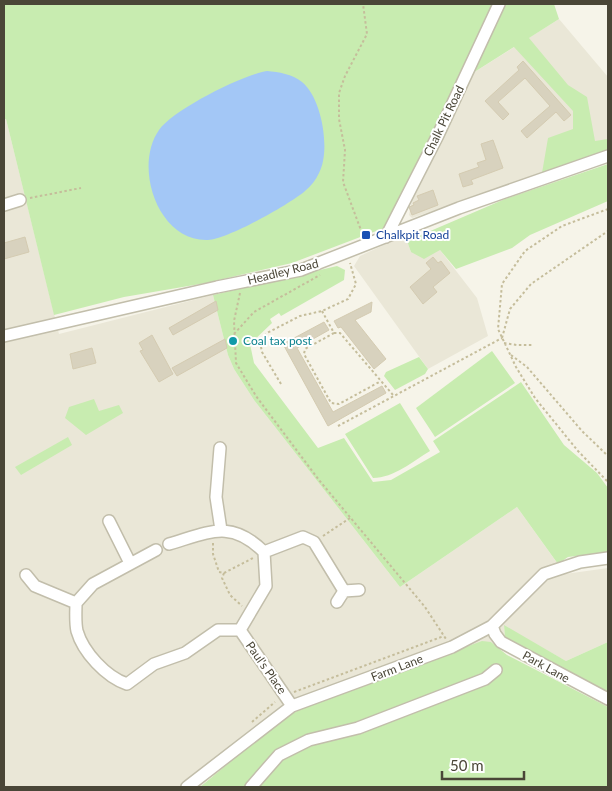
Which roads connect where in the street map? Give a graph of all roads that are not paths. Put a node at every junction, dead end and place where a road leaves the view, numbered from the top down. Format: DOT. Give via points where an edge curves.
graph roads {
  1 [pos="499,4"];
  2 [pos="608,156"];
  3 [pos="20,200"];
  4 [pos="4,205"];
  5 [pos="386,238"];
  6 [pos="4,336"];
  7 [pos="220,448"];
  8 [pos="109,522"];
  9 [pos="217,531"];
  10 [pos="169,544"];
  11 [pos="156,550"];
  12 [pos="264,552"];
  13 [pos="608,558"];
  14 [pos="130,563"];
  15 [pos="26,575"];
  16 [pos="344,590"];
  17 [pos="359,590"];
  18 [pos="337,602"];
  19 [pos="76,603"];
  20 [pos="492,626"];
  21 [pos="240,630"];
  22 [pos="496,670"];
  23 [pos="608,700"];
  24 [pos="292,706"];
  25 [pos="187,787"];
  26 [pos="251,787"];
  1 -- 5 [label="street, Chalk Pit Road"];
  2 -- 5 [label="street, Headley Road" via="459,208"];
  3 -- 4 [label="street"];
  5 -- 6 [label="street, Headley Road" via="301,270"];
  7 -- 9 [label="street"];
  8 -- 14 [label="street"];
  9 -- 10 [label="street"];
  9 -- 12 [label="street" via="234,531 253,541"];
  11 -- 14 [label="street"];
  12 -- 16 [label="street" via="303,537 314,542"];
  12 -- 21 [label="street, Paul's Place" via="266,586"];
  13 -- 20 [label="street, Farm Lane" via="580,562 544,574"];
  14 -- 19 [label="street" via="93,584"];
  15 -- 19 [label="street" via="35,586"];
  16 -- 17 [label="street"];
  16 -- 18 [label="street"];
  19 -- 21 [label="street, Paul's Place" via="77,630 86,648 111,676 127,684 154,664 185,653 218,630"];
  20 -- 23 [label="street, Park Lane" via="501,642"];
  20 -- 24 [label="street, Farm Lane" via="452,647"];
  21 -- 24 [label="street, Paul's Place"];
  22 -- 26 [label="street" via="485,679 358,728 309,740 279,756"];
  24 -- 25 [label="street, Farm Lane"];
}
